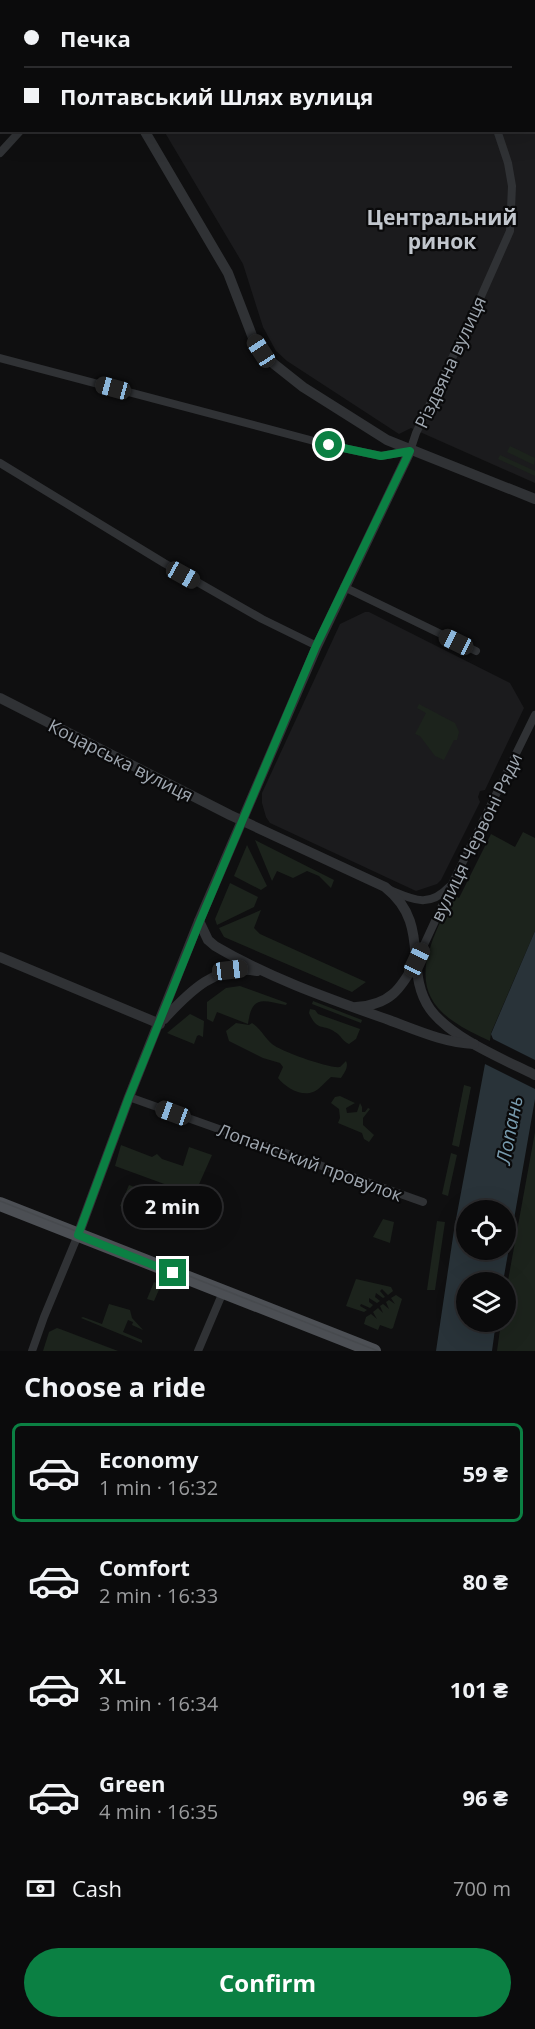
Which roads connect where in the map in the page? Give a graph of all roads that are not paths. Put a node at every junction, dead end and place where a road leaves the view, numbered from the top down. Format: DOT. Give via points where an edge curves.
graph roads {
  1 [pos="19,132"];
  2 [pos="145,132"];
  3 [pos="498,132"];
  4 [pos="0,153"];
  5 [pos="0,358"];
  6 [pos="410,451"];
  7 [pos="0,463"];
  8 [pos="535,499"];
  9 [pos="344,587"];
  10 [pos="316,646"];
  11 [pos="476,651"];
  12 [pos="0,698"];
  13 [pos="535,715"];
  14 [pos="242,821"];
  15 [pos="453,882"];
  16 [pos="385,887"];
  17 [pos="200,921"];
  18 [pos="0,957"];
  19 [pos="417,960"];
  20 [pos="266,972"];
  21 [pos="353,1007"];
  22 [pos="159,1024"];
  23 [pos="474,1044"];
  24 [pos="535,1075"];
  25 [pos="129,1097"];
  26 [pos="423,1202"];
  27 [pos="0,1204"];
  28 [pos="78,1235"];
  29 [pos="223,1292"];
  30 [pos="32,1351"];
  31 [pos="198,1351"];
  32 [pos="374,1351"];
  1 -- 4 [label="street"];
  2 -- 6 [label="street" via="228,273 261,351 303,387 367,429"];
  3 -- 6 [label="street, Різдвяна вулиця" via="512,186 510,231"];
  5 -- 6 [label="street" via="329,445 381,456"];
  6 -- 8 [label="street"];
  6 -- 9 [label="street, Різдвяна вулиця"];
  7 -- 10 [label="street" via="262,620"];
  9 -- 10 [label="street, Різдвяна вулиця"];
  9 -- 11 [label="street"];
  10 -- 14 [label="street, Різдвяна вулиця"];
  12 -- 14 [label="street, Коцарська вулиця"];
  13 -- 15 [label="street, вулиця Червоні Ряди"];
  14 -- 16 [label="street, Коцарська вулиця"];
  14 -- 17 [label="street, Різдвяна вулиця"];
  15 -- 16 [label="street" via="428,900 409,898"];
  15 -- 19 [label="street, вулиця Червоні Ряди"];
  16 -- 19 [label="street" via="408,916"];
  17 -- 20 [label="street" via="214,946"];
  17 -- 22 [label="street, Різдвяна вулиця"];
  18 -- 22 [label="street"];
  19 -- 21 [label="street" via="391,996 375,1005"];
  19 -- 23 [label="street" via="418,979 430,1009"];
  20 -- 21 [label="street"];
  20 -- 22 [label="street" via="246,969 220,973 198,986"];
  21 -- 23 [label="street" via="458,1044"];
  22 -- 25 [label="street, Різдвяна вулиця"];
  23 -- 24 [label="street"];
  25 -- 26 [label="street, Лопанський провулок"];
  25 -- 28 [label="street, Різдвяна вулиця"];
  27 -- 28 [label="main road"];
  28 -- 29 [label="main road"];
  28 -- 30 [label="street, Різдвяна вулиця"];
  29 -- 31 [label="street"];
  29 -- 32 [label="main road"];
}
